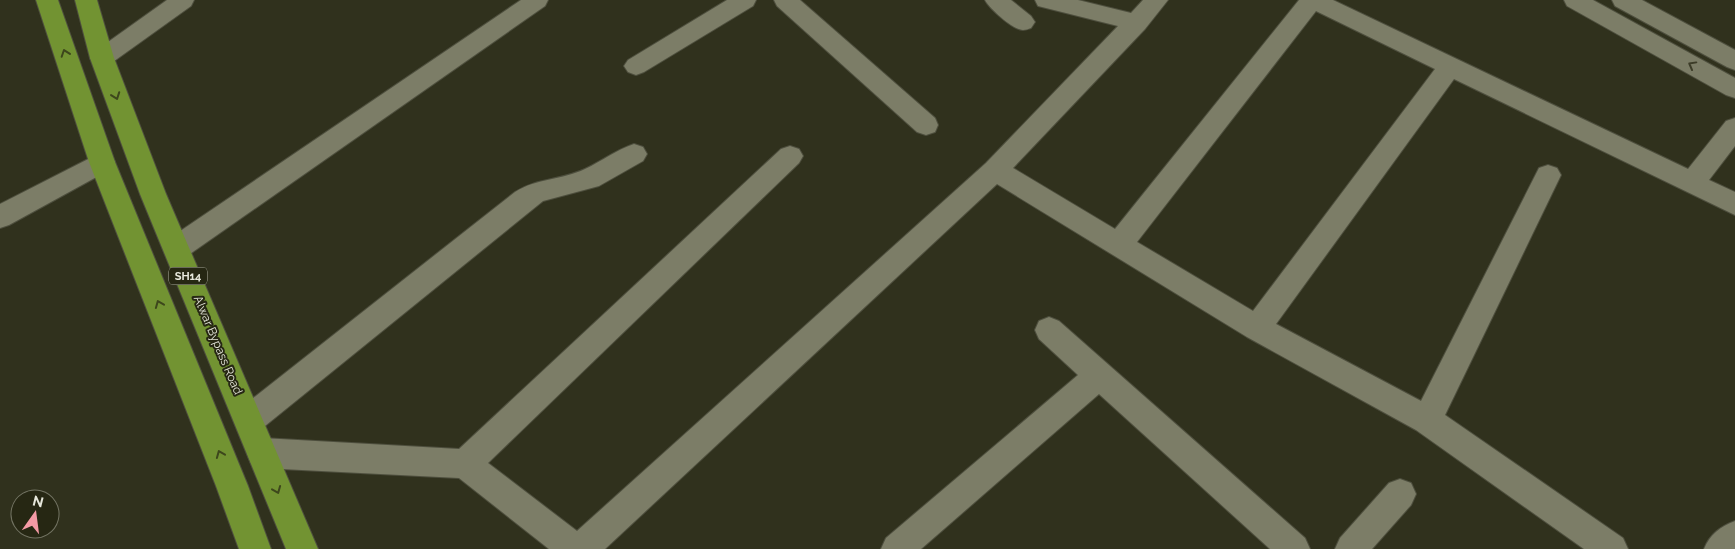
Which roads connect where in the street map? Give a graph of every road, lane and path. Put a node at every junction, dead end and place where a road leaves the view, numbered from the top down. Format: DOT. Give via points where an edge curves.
graph roads {
  1 [pos="47,0"];
  2 [pos="86,0"];
  3 [pos="183,0"];
  4 [pos="537,0"];
  5 [pos="745,0"];
  6 [pos="785,0"];
  7 [pos="996,0"];
  8 [pos="1046,0"];
  9 [pos="1157,0"];
  10 [pos="1312,0"];
  11 [pos="1575,0"];
  12 [pos="1623,0"];
  13 [pos="1023,22"];
  14 [pos="1137,23"];
  15 [pos="102,58"];
  16 [pos="1735,61"];
  17 [pos="1451,65"];
  18 [pos="636,66"];
  19 [pos="1735,89"];
  20 [pos="926,125"];
  21 [pos="1735,128"];
  22 [pos="634,154"];
  23 [pos="790,156"];
  24 [pos="102,162"];
  25 [pos="994,170"];
  26 [pos="1548,175"];
  27 [pos="1692,183"];
  28 [pos="1735,204"];
  29 [pos="0,216"];
  30 [pos="1119,244"];
  31 [pos="177,248"];
  32 [pos="1257,328"];
  33 [pos="1049,330"];
  34 [pos="1100,375"];
  35 [pos="249,420"];
  36 [pos="1427,420"];
  37 [pos="262,453"];
  38 [pos="465,464"];
  39 [pos="1400,494"];
  40 [pos="1735,537"];
  41 [pos="256,549"];
  42 [pos="302,549"];
  43 [pos="575,549"];
  44 [pos="581,549"];
  45 [pos="896,549"];
  46 [pos="1294,549"];
  47 [pos="1351,549"];
  48 [pos="1612,549"];
  49 [pos="1720,549"];
  24 -- 1 [label="main road, SH14, one-way"];
  2 -- 15 [label="main road, Alwar Bypass Road / SH14"];
  3 -- 15 [label="street"];
  4 -- 31 [label="street"];
  5 -- 18 [label="street"];
  6 -- 20 [label="street"];
  7 -- 13 [label="street"];
  8 -- 14 [label="street"];
  9 -- 14 [label="street"];
  10 -- 17 [label="street"];
  10 -- 30 [label="street"];
  19 -- 11 [label="street, one-way"];
  12 -- 16 [label="street"];
  14 -- 25 [label="street"];
  15 -- 31 [label="main road, Alwar Bypass Road / SH14, one-way"];
  17 -- 27 [label="street"];
  17 -- 32 [label="street"];
  21 -- 27 [label="street"];
  22 -- 35 [label="street" via="590,179 536,192 524,200"];
  23 -- 38 [label="street"];
  24 -- 29 [label="street"];
  41 -- 24 [label="main road, SH14, one-way"];
  25 -- 30 [label="street"];
  25 -- 44 [label="street"];
  26 -- 36 [label="street"];
  27 -- 28 [label="street"];
  30 -- 32 [label="street"];
  31 -- 35 [label="main road, Alwar Bypass Road / SH14"];
  32 -- 36 [label="street"];
  33 -- 34 [label="street"];
  34 -- 45 [label="street"];
  34 -- 46 [label="street"];
  35 -- 37 [label="main road, Alwar Bypass Road / SH14"];
  36 -- 48 [label="street"];
  37 -- 38 [label="street"];
  37 -- 42 [label="main road, Alwar Bypass Road / SH14, one-way"];
  38 -- 43 [label="street"];
  39 -- 47 [label="street"];
  40 -- 49 [label="street"];
}
